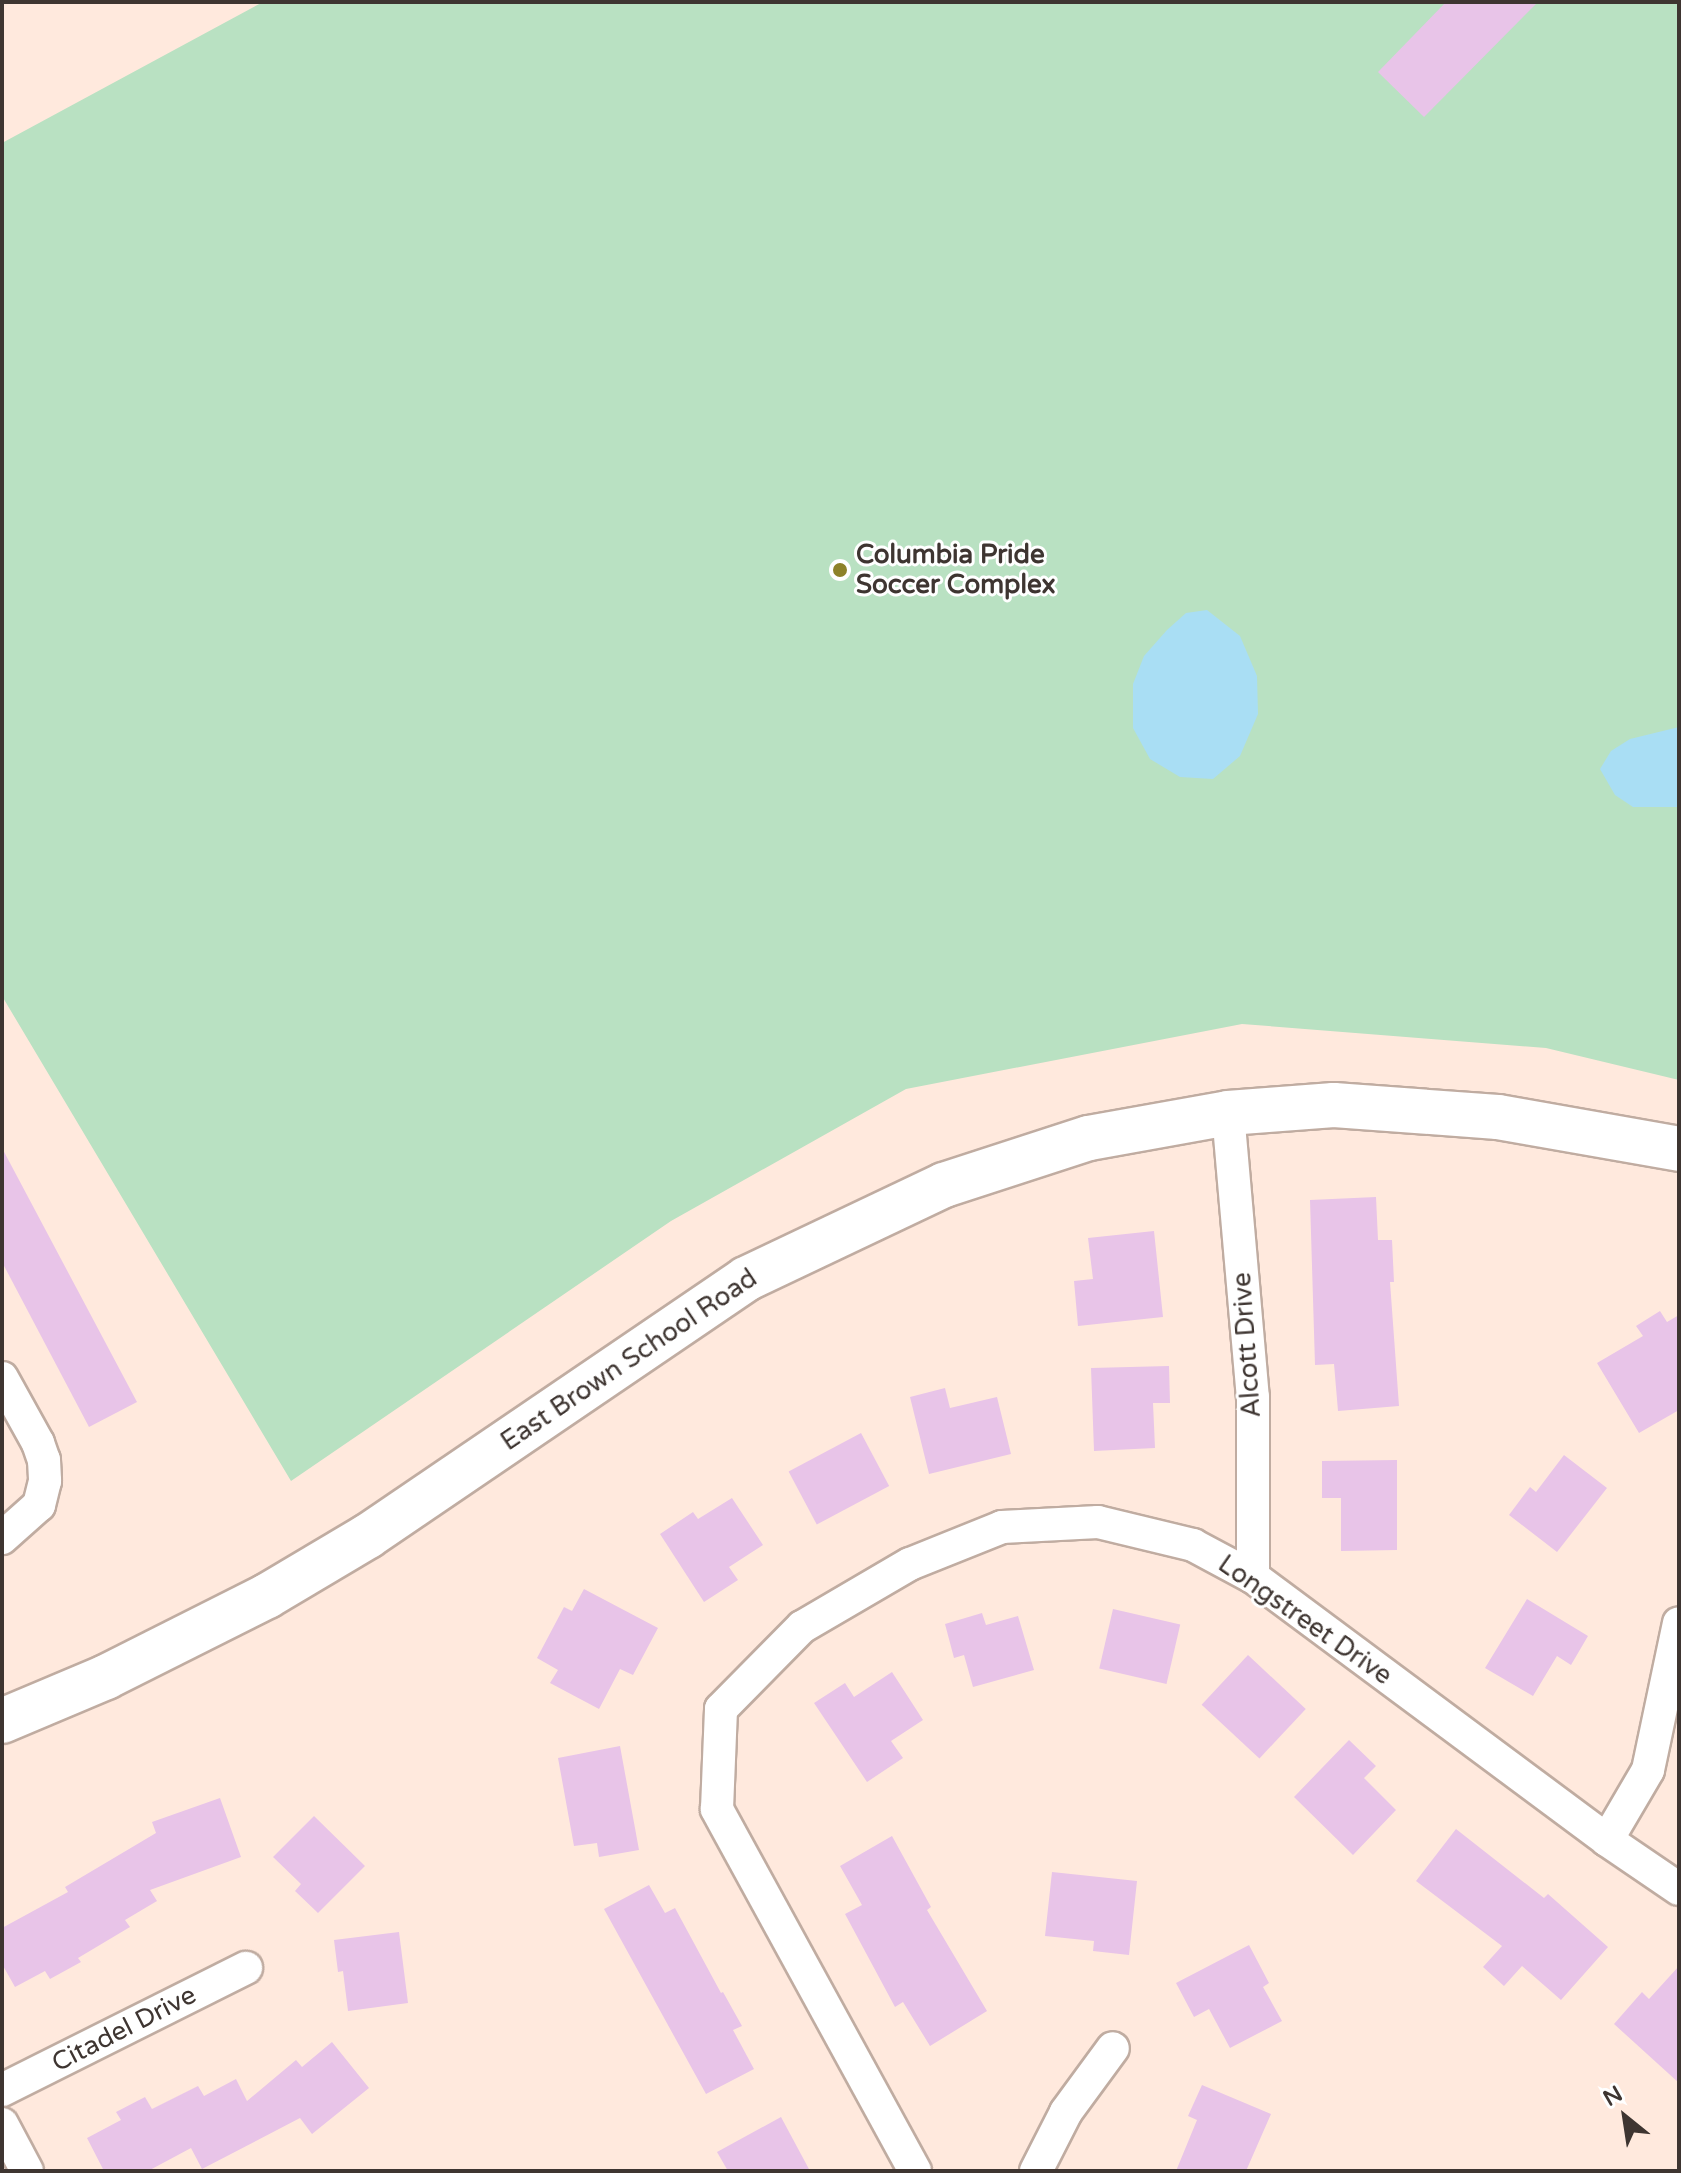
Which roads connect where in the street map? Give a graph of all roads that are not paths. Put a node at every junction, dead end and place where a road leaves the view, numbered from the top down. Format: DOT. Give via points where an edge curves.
graph roads {
  1 [pos="1228,1113"];
  2 [pos="1679,1149"];
  3 [pos="2,1378"];
  4 [pos="2,1538"];
  5 [pos="1253,1577"];
  6 [pos="1679,1623"];
  7 [pos="2,1721"];
  8 [pos="1607,1840"];
  9 [pos="1679,1889"];
  10 [pos="246,1968"];
  11 [pos="1113,2048"];
  12 [pos="2,2090"];
  13 [pos="2,2124"];
  14 [pos="27,2171"];
  15 [pos="915,2171"];
  16 [pos="1036,2171"];
  1 -- 2 [label="main road, East Brown School Road" via="1334,1105 1498,1117"];
  1 -- 5 [label="street, Alcott Drive" via="1253,1397"];
  1 -- 7 [label="main road, East Brown School Road" via="1089,1138 944,1185 746,1279 368,1536 293,1581 106,1677"];
  3 -- 4 [label="street" via="38,1443 45,1481 39,1505"];
  5 -- 8 [label="street, Longstreet Drive"];
  5 -- 15 [label="street, Longstreet Drive" via="1193,1545 1098,1522 1002,1527 910,1564 802,1627 721,1709 717,1809"];
  6 -- 8 [label="street" via="1648,1770"];
  8 -- 9 [label="street, Longstreet Drive"];
  10 -- 12 [label="street, Citadel Drive"];
  11 -- 16 [label="street" via="1066,2112"];
  13 -- 14 [label="street"];
}
